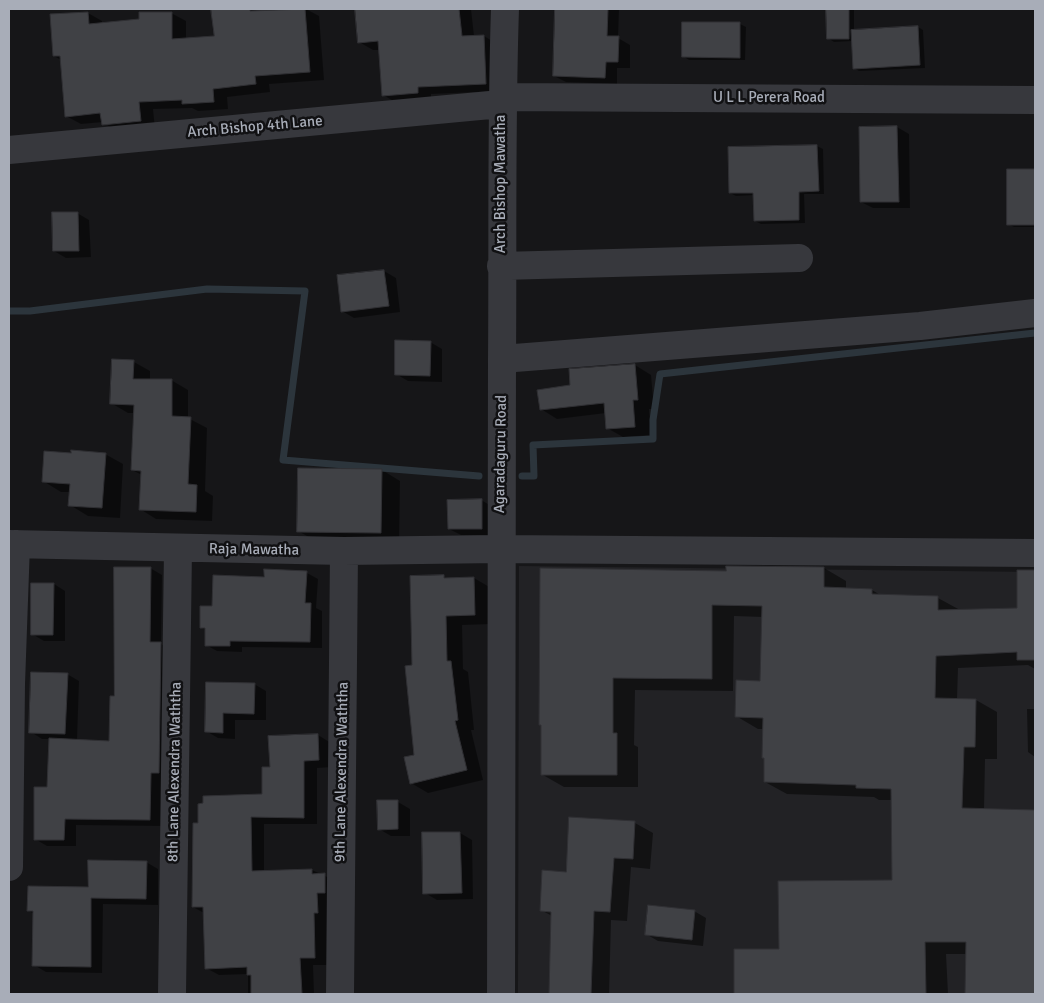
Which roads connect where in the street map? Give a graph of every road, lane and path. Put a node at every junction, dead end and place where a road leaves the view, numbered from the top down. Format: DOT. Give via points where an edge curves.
graph roads {
  1 [pos="505,9"];
  2 [pos="1035,100"];
  3 [pos="502,101"];
  4 [pos="9,150"];
  5 [pos="800,258"];
  6 [pos="502,266"];
  7 [pos="1035,313"];
  8 [pos="502,359"];
  9 [pos="13,544"];
  10 [pos="178,549"];
  11 [pos="500,549"];
  12 [pos="344,551"];
  13 [pos="1035,553"];
  14 [pos="9,867"];
  15 [pos="172,994"];
  16 [pos="340,994"];
  17 [pos="501,994"];
  1 -- 3 [label="street, Arch Bishop Mawatha"];
  2 -- 3 [label="street, U L L Perera Road"];
  3 -- 4 [label="street, Arch Bishop 4th Lane"];
  3 -- 6 [label="street, Arch Bishop Mawatha"];
  5 -- 6 [label="street"];
  6 -- 8 [label="street, Arch Bishop Mawatha"];
  7 -- 8 [label="street" via="920,326"];
  8 -- 11 [label="street, Agaradaguru Road"];
  9 -- 10 [label="street, Raja Mawatha"];
  9 -- 14 [label="street"];
  10 -- 12 [label="street, Raja Mawatha"];
  10 -- 15 [label="street, 8th Lane Alexendra Waththa"];
  11 -- 12 [label="street, Raja Mawatha"];
  11 -- 13 [label="street, Raja Mawatha"];
  11 -- 17 [label="street, Agaradaguru Road"];
  12 -- 16 [label="street, 9th Lane Alexendra Waththa"];
}
